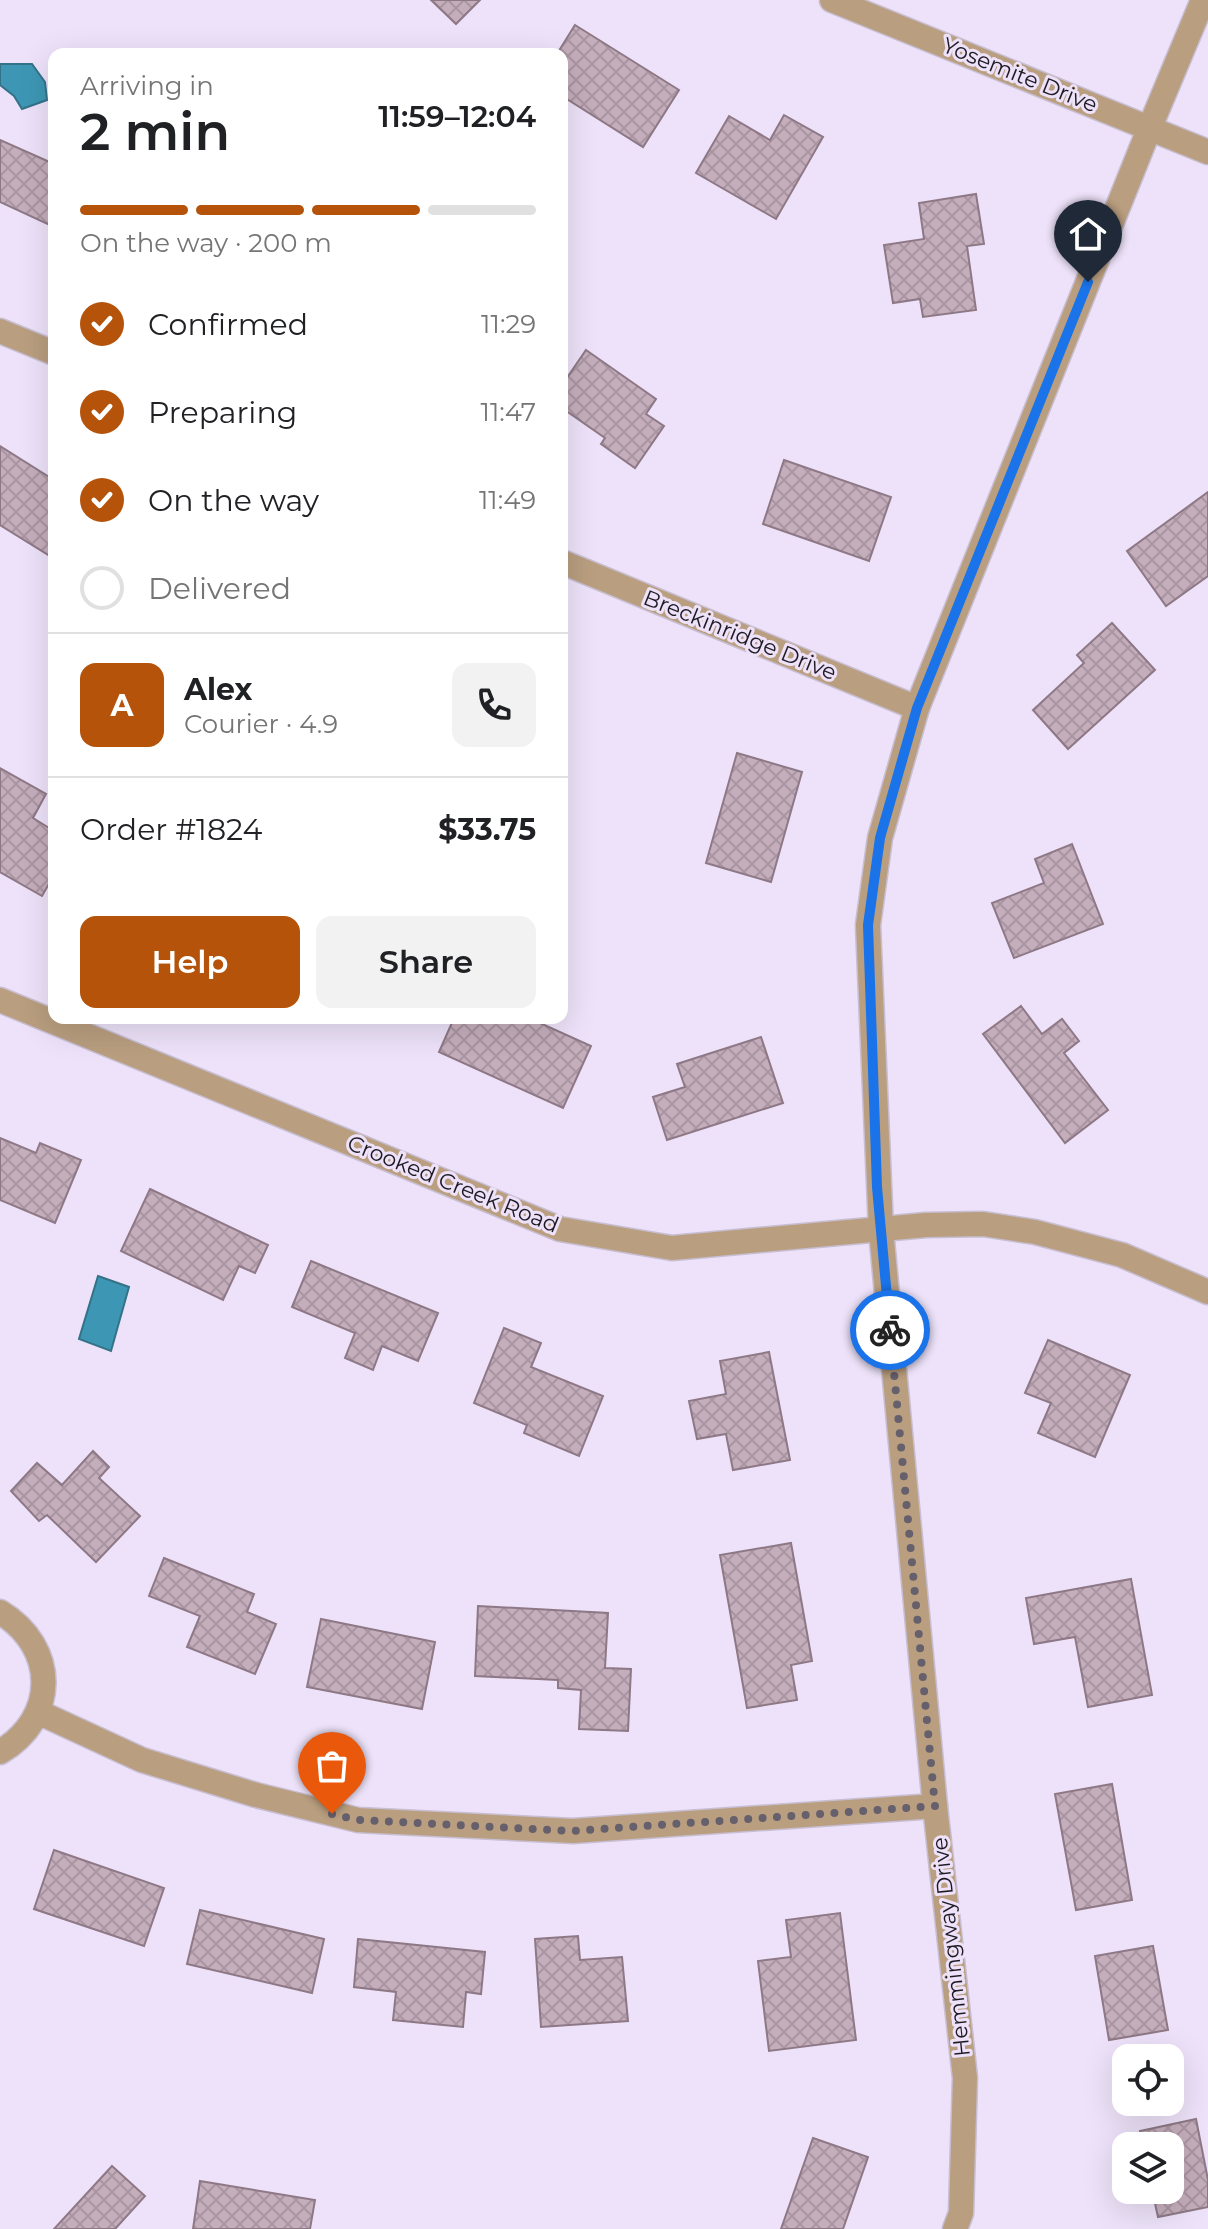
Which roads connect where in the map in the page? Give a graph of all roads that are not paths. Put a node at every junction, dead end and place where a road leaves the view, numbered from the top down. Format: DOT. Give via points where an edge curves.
graph roads {
  1 [pos="832,0"];
  2 [pos="1203,0"];
  3 [pos="1150,127"];
  4 [pos="1208,152"];
  5 [pos="0,331"];
  6 [pos="48,351"];
  7 [pos="568,564"];
  8 [pos="917,708"];
  9 [pos="0,1000"];
  10 [pos="48,1020"];
  11 [pos="59,1024"];
  12 [pos="881,1230"];
  13 [pos="1208,1292"];
  14 [pos="0,1612"];
  15 [pos="38,1712"];
  16 [pos="0,1752"];
  17 [pos="935,1806"];
  18 [pos="955,2229"];
  1 -- 3 [label="street, Yosemite Drive"];
  2 -- 3 [label="street, Hemmingway Drive"];
  3 -- 4 [label="street, Yosemite Drive"];
  3 -- 8 [label="street, Hemmingway Drive"];
  5 -- 6 [label="street"];
  7 -- 8 [label="street, Breckinridge Drive"];
  8 -- 12 [label="street, Hemmingway Drive" via="880,838 868,925"];
  9 -- 10 [label="street, Crooked Creek Road"];
  11 -- 12 [label="street, Crooked Creek Road" via="560,1229 672,1248"];
  12 -- 13 [label="street, Crooked Creek Road" via="983,1224 1035,1232 1122,1255"];
  12 -- 17 [label="street, Hemmingway Drive"];
  14 -- 15 [label="street" via="38,1651 44,1692"];
  15 -- 16 [label="street" via="28,1730"];
  15 -- 17 [label="street" via="142,1760 358,1820 573,1831"];
  17 -- 18 [label="street, Hemmingway Drive" via="965,2078 961,2213"];
}
